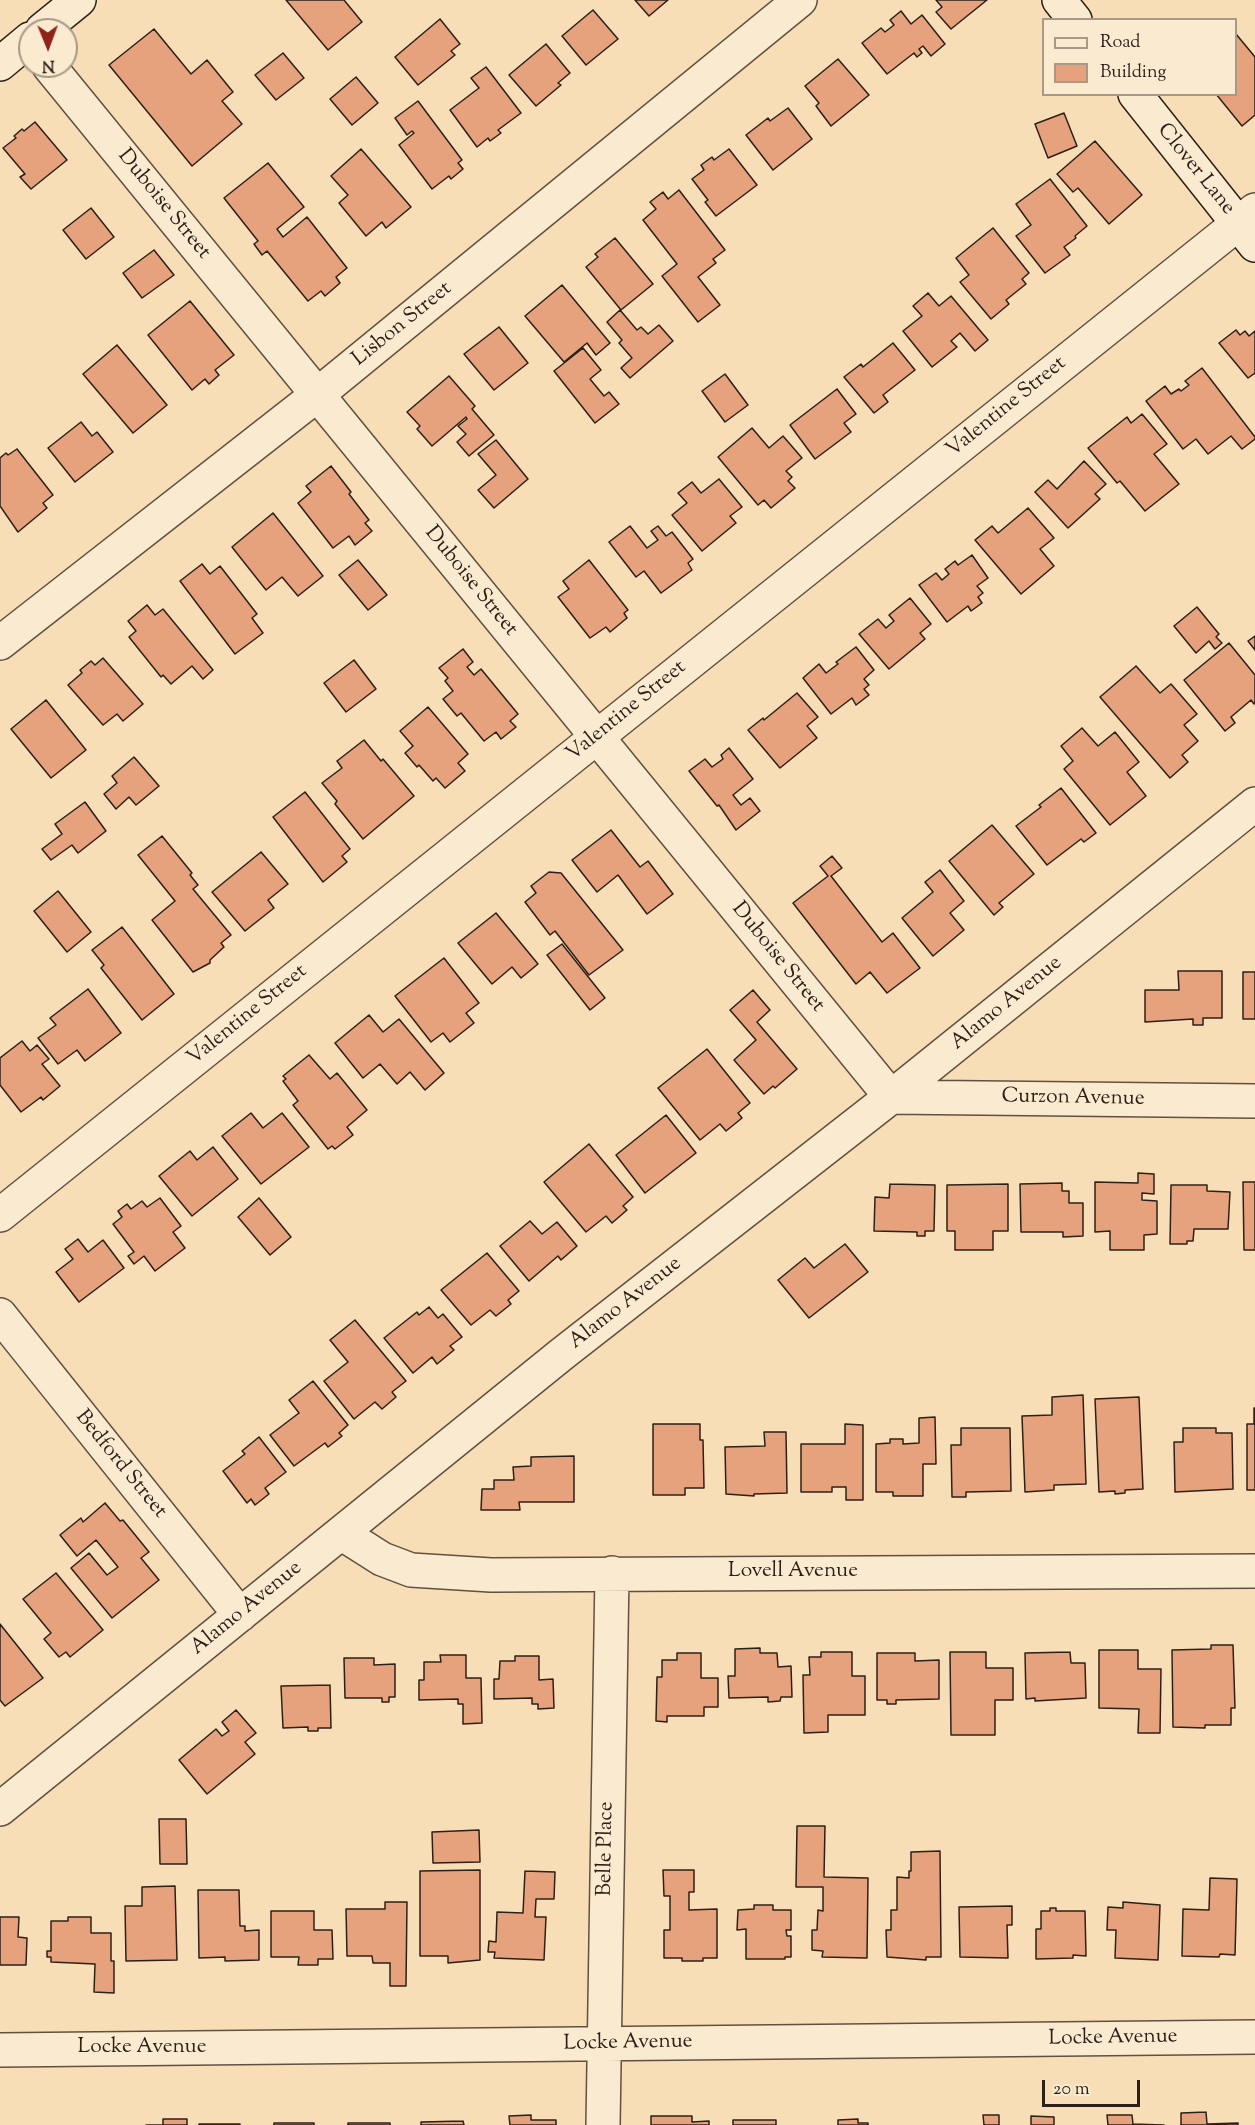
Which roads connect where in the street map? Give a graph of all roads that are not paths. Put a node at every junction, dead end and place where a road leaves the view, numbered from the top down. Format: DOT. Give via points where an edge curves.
graph roads {
  1 [pos="80,0"];
  2 [pos="800,0"];
  3 [pos="1059,0"];
  4 [pos="58,18"];
  5 [pos="1073,18"];
  6 [pos="18,50"];
  7 [pos="0,64"];
  8 [pos="59,78"];
  9 [pos="1137,96"];
  10 [pos="1249,226"];
  11 [pos="317,395"];
  12 [pos="0,643"];
  13 [pos="596,737"];
  14 [pos="1255,804"];
  15 [pos="891,1097"];
  16 [pos="1255,1101"];
  17 [pos="0,1215"];
  18 [pos="0,1315"];
  19 [pos="341,1533"];
  20 [pos="1255,1571"];
  21 [pos="612,1573"];
  22 [pos="240,1615"];
  23 [pos="0,1809"];
  24 [pos="1255,2037"];
  25 [pos="604,2045"];
  26 [pos="0,2049"];
  27 [pos="603,2125"];
  1 -- 4 [label="street"];
  2 -- 11 [label="street, Lisbon Street"];
  3 -- 5 [label="street"];
  6 -- 7 [label="street"];
  8 -- 11 [label="street, Duboise Street"];
  9 -- 10 [label="street, Clover Lane"];
  10 -- 13 [label="street, Valentine Street"];
  11 -- 12 [label="street, Lisbon Street"];
  11 -- 13 [label="street, Duboise Street"];
  13 -- 15 [label="street, Duboise Street"];
  13 -- 17 [label="street, Valentine Street"];
  14 -- 15 [label="street, Alamo Avenue"];
  15 -- 16 [label="street, Curzon Avenue"];
  15 -- 19 [label="street, Alamo Avenue"];
  18 -- 22 [label="street, Bedford Street"];
  19 -- 21 [label="street, Lovell Avenue" via="382,1559 411,1570 491,1575"];
  19 -- 22 [label="street, Alamo Avenue"];
  20 -- 21 [label="street, Lovell Avenue"];
  21 -- 25 [label="street, Belle Place"];
  22 -- 23 [label="street, Alamo Avenue"];
  24 -- 25 [label="street, Locke Avenue"];
  25 -- 26 [label="street, Locke Avenue"];
  25 -- 27 [label="street, Belle Place"];
}
